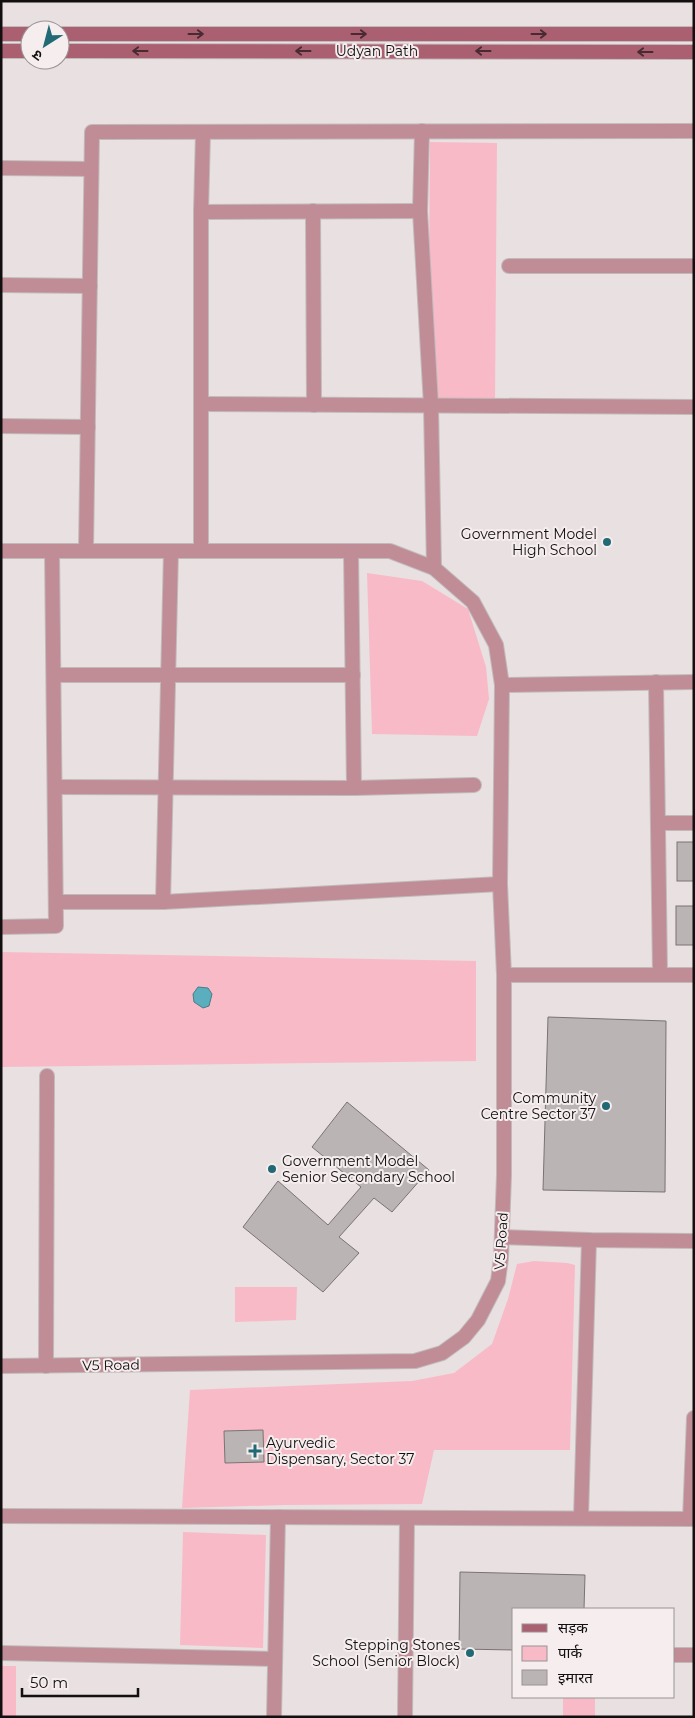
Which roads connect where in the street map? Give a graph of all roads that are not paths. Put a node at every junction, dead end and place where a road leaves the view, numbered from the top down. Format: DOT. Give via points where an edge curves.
graph roads {
  1 [pos="1,34"];
  2 [pos="20,34"];
  3 [pos="70,34"];
  4 [pos="694,34"];
  5 [pos="1,51"];
  6 [pos="20,51"];
  7 [pos="70,51"];
  8 [pos="694,52"];
  9 [pos="422,131"];
  10 [pos="203,132"];
  11 [pos="694,132"];
  12 [pos="1,168"];
  13 [pos="91,169"];
  14 [pos="420,210"];
  15 [pos="313,211"];
  16 [pos="201,212"];
  17 [pos="509,266"];
  18 [pos="694,266"];
  19 [pos="1,285"];
  20 [pos="90,286"];
  21 [pos="202,404"];
  22 [pos="314,405"];
  23 [pos="431,406"];
  24 [pos="694,407"];
  25 [pos="1,426"];
  26 [pos="88,427"];
  27 [pos="1,551"];
  28 [pos="52,551"];
  29 [pos="86,551"];
  30 [pos="171,551"];
  31 [pos="201,551"];
  32 [pos="351,551"];
  33 [pos="434,568"];
  34 [pos="54,675"];
  35 [pos="169,675"];
  36 [pos="353,675"];
  37 [pos="656,682"];
  38 [pos="694,682"];
  39 [pos="502,686"];
  40 [pos="474,785"];
  41 [pos="55,787"];
  42 [pos="166,787"];
  43 [pos="354,788"];
  44 [pos="658,822"];
  45 [pos="694,823"];
  46 [pos="500,884"];
  47 [pos="56,902"];
  48 [pos="163,902"];
  49 [pos="1,927"];
  50 [pos="660,974"];
  51 [pos="694,974"];
  52 [pos="504,976"];
  53 [pos="47,1076"];
  54 [pos="502,1237"];
  55 [pos="589,1240"];
  56 [pos="694,1241"];
  57 [pos="1,1366"];
  58 [pos="46,1366"];
  59 [pos="694,1418"];
  60 [pos="1,1516"];
  61 [pos="278,1517"];
  62 [pos="407,1518"];
  63 [pos="581,1518"];
  64 [pos="692,1519"];
  65 [pos="1,1653"];
  66 [pos="675,1655"];
  67 [pos="694,1655"];
  68 [pos="274,1659"];
  69 [pos="274,1717"];
  70 [pos="404,1717"];
  1 -- 2 [label="main road"];
  3 -- 4 [label="main road, Udyan Path, one-way"];
  5 -- 6 [label="main road"];
  8 -- 7 [label="main road, Udyan Path, one-way"];
  9 -- 10 [label="street"];
  9 -- 11 [label="street"];
  9 -- 14 [label="street"];
  10 -- 13 [label="street" via="92,132"];
  10 -- 16 [label="street"];
  12 -- 13 [label="street"];
  13 -- 20 [label="street"];
  14 -- 15 [label="street"];
  14 -- 23 [label="street"];
  15 -- 16 [label="street"];
  15 -- 22 [label="street"];
  16 -- 21 [label="street"];
  17 -- 18 [label="street"];
  19 -- 20 [label="street"];
  20 -- 26 [label="street"];
  21 -- 22 [label="street"];
  21 -- 31 [label="street"];
  22 -- 23 [label="street"];
  23 -- 24 [label="street"];
  23 -- 33 [label="street"];
  25 -- 26 [label="street"];
  26 -- 29 [label="street"];
  27 -- 28 [label="street"];
  28 -- 29 [label="street"];
  28 -- 34 [label="street"];
  29 -- 30 [label="street"];
  30 -- 31 [label="street"];
  30 -- 35 [label="street"];
  31 -- 32 [label="street"];
  32 -- 33 [label="street" via="390,552"];
  32 -- 36 [label="street"];
  33 -- 39 [label="street, V5 Road" via="473,602 496,645"];
  34 -- 35 [label="street"];
  34 -- 41 [label="street"];
  35 -- 36 [label="street"];
  35 -- 42 [label="street"];
  36 -- 43 [label="street"];
  37 -- 38 [label="street"];
  37 -- 39 [label="street"];
  37 -- 44 [label="street"];
  39 -- 46 [label="street, V5 Road"];
  40 -- 43 [label="street"];
  41 -- 42 [label="street"];
  41 -- 47 [label="street"];
  42 -- 43 [label="street"];
  42 -- 48 [label="street"];
  44 -- 45 [label="street"];
  44 -- 50 [label="street"];
  46 -- 48 [label="street"];
  46 -- 52 [label="street, V5 Road"];
  47 -- 48 [label="street"];
  47 -- 49 [label="street" via="56,926"];
  50 -- 51 [label="street"];
  50 -- 52 [label="street"];
  52 -- 54 [label="street, V5 Road"];
  53 -- 58 [label="street"];
  54 -- 55 [label="street"];
  54 -- 58 [label="street, V5 Road" via="498,1281 478,1320 464,1337 442,1353 415,1361"];
  55 -- 56 [label="street"];
  55 -- 63 [label="street"];
  57 -- 58 [label="street, V5 Road"];
  59 -- 64 [label="street"];
  60 -- 61 [label="street"];
  61 -- 62 [label="street"];
  61 -- 68 [label="street"];
  62 -- 63 [label="street"];
  62 -- 70 [label="street"];
  63 -- 64 [label="street"];
  65 -- 68 [label="street"];
  66 -- 67 [label="street"];
  68 -- 69 [label="street"];
}
